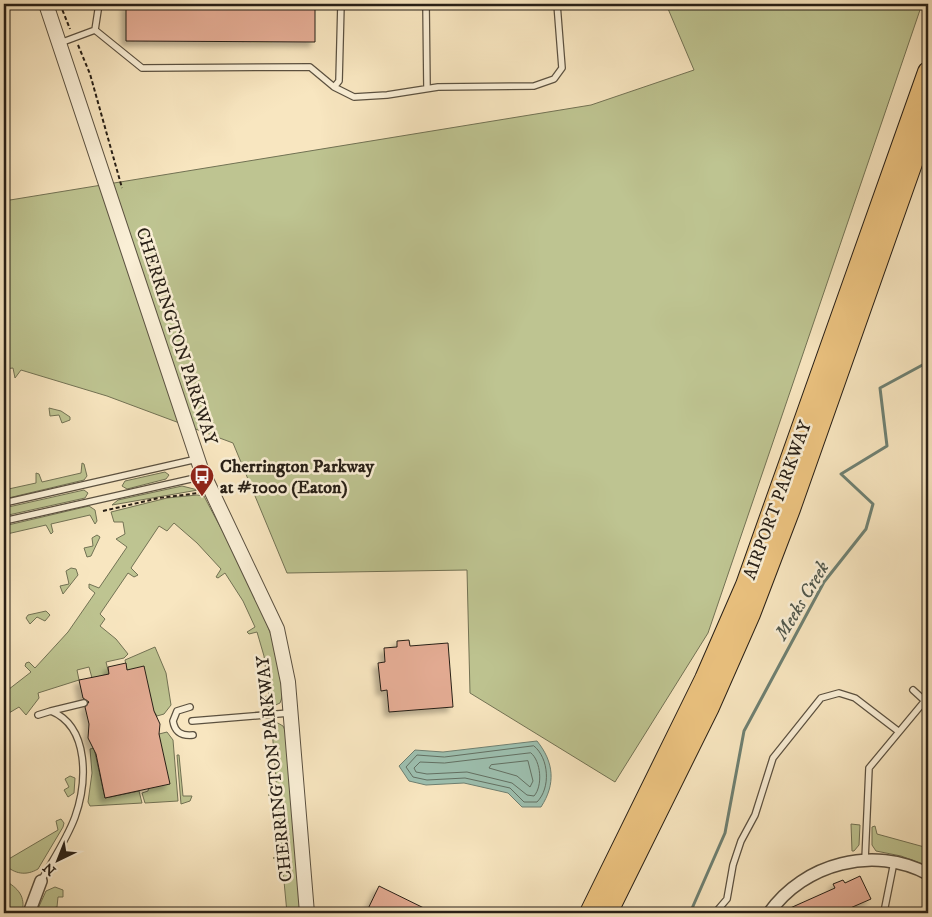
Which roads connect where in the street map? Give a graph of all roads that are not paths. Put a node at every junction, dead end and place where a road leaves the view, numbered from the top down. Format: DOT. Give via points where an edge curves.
graph roads {
  1 [pos="46,4"];
  2 [pos="99,4"];
  3 [pos="340,4"];
  4 [pos="426,4"];
  5 [pos="558,4"];
  6 [pos="95,30"];
  7 [pos="58,43"];
  8 [pos="928,72"];
  9 [pos="334,87"];
  10 [pos="427,88"];
  11 [pos="928,118"];
  12 [pos="197,458"];
  13 [pos="204,476"];
  14 [pos="4,503"];
  15 [pos="4,521"];
  16 [pos="913,690"];
  17 [pos="926,699"];
  18 [pos="84,703"];
  19 [pos="190,707"];
  20 [pos="51,711"];
  21 [pos="290,713"];
  22 [pos="38,715"];
  23 [pos="192,721"];
  24 [pos="898,731"];
  25 [pos="193,735"];
  26 [pos="865,860"];
  27 [pos="894,862"];
  28 [pos="928,874"];
  29 [pos="41,881"];
  30 [pos="29,913"];
  31 [pos="307,913"];
  32 [pos="590,913"];
  33 [pos="607,913"];
  34 [pos="715,913"];
  35 [pos="769,913"];
  36 [pos="881,913"];
  1 -- 7 [label="street, CHERRINGTON PARKWAY"];
  2 -- 6 [label="lane"];
  3 -- 9 [label="lane" via="340,81"];
  4 -- 10 [label="lane"];
  5 -- 10 [label="lane" via="562,68 554,79 534,86"];
  6 -- 7 [label="lane"];
  6 -- 9 [label="lane" via="142,68 310,67"];
  7 -- 12 [label="street, CHERRINGTON PARKWAY"];
  8 -- 32 [label="highway, AIRPORT PARKWAY" via="746,585 705,679"];
  9 -- 10 [label="lane" via="354,97"];
  11 -- 33 [label="highway, AIRPORT PARKWAY" via="750,614 709,706"];
  12 -- 13 [label="street, CHERRINGTON PARKWAY"];
  12 -- 14 [label="lane"];
  13 -- 15 [label="lane"];
  13 -- 21 [label="street, CHERRINGTON PARKWAY" via="277,629 286,666"];
  16 -- 17 [label="lane"];
  17 -- 24 [label="lane"];
  18 -- 20 [label="lane"];
  19 -- 25 [label="lane" via="177,711 172,721 180,734"];
  20 -- 22 [label="lane"];
  20 -- 29 [label="lane" via="74,730 82,755 82,782 75,817"];
  21 -- 23 [label="lane"];
  21 -- 31 [label="street, CHERRINGTON PARKWAY"];
  24 -- 26 [label="lane" via="868,768"];
  24 -- 34 [label="lane" via="855,698 839,693 821,698 773,758 755,815 733,865 726,898"];
  26 -- 27 [label="street"];
  26 -- 35 [label="street" via="845,862 809,877 789,891"];
  27 -- 28 [label="street"];
  27 -- 36 [label="lane" via="884,912"];
  29 -- 30 [label="street"];
}
